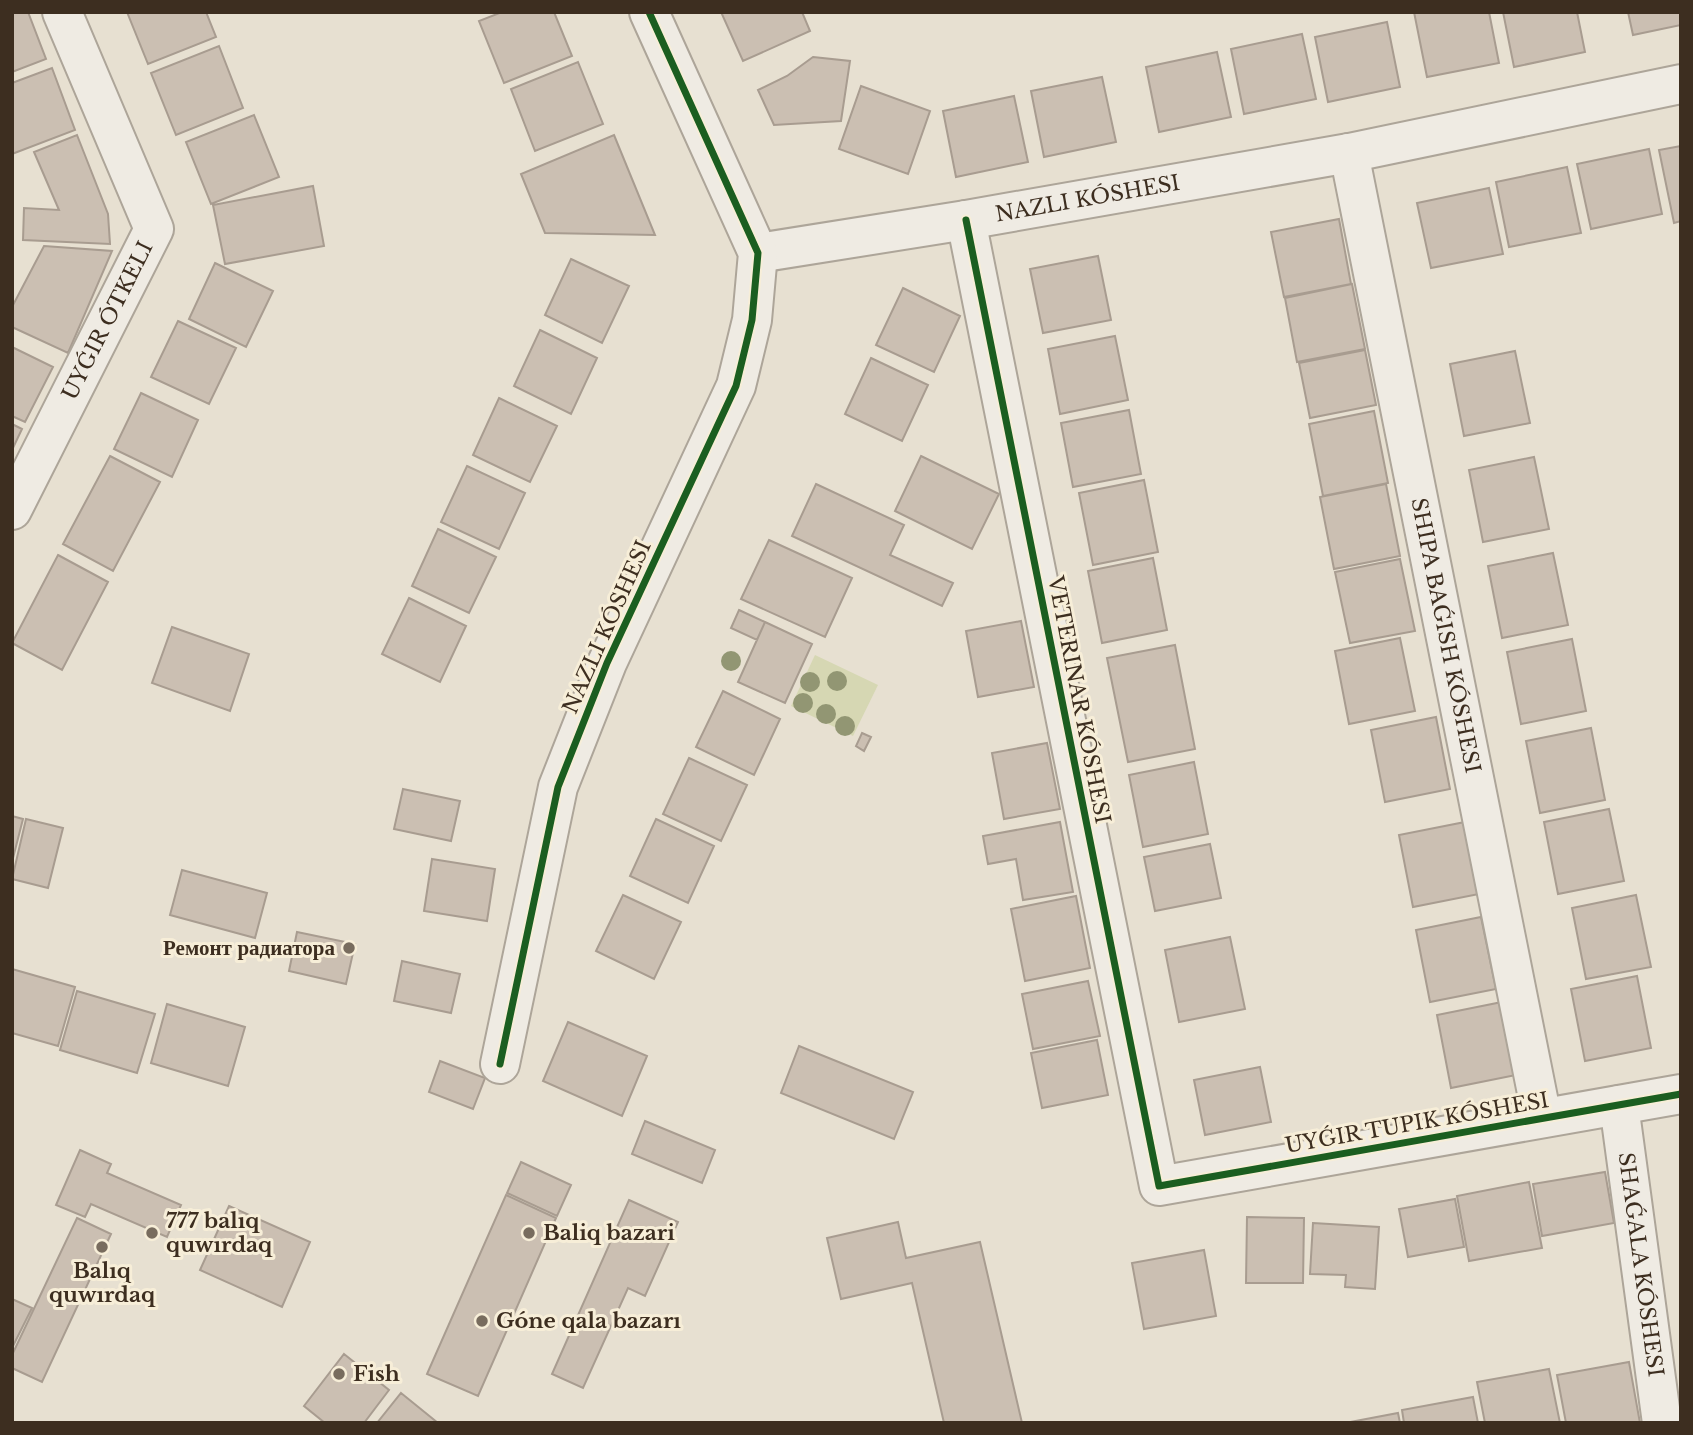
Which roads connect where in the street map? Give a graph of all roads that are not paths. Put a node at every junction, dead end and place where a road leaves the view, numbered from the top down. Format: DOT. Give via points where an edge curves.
graph roads {
  1 [pos="62,12"];
  2 [pos="649,12"];
  3 [pos="1681,84"];
  4 [pos="1349,153"];
  5 [pos="966,220"];
  6 [pos="758,253"];
  7 [pos="12,510"];
  8 [pos="500,1064"];
  9 [pos="1681,1094"];
  10 [pos="1619,1105"];
  11 [pos="1542,1118"];
  12 [pos="1662,1423"];
  1 -- 7 [label="street" via="154,229"];
  2 -- 6 [label="street"];
  3 -- 4 [label="street"];
  4 -- 5 [label="street"];
  4 -- 11 [label="street"];
  5 -- 6 [label="street"];
  5 -- 11 [label="street, VETERINAR KÓSHESI" via="1159,1186"];
  6 -- 8 [label="street" via="752,320 736,386 607,663 558,787"];
  9 -- 10 [label="street"];
  10 -- 11 [label="street"];
  10 -- 12 [label="street, SHAǴALA KÓSHESI"];
}
